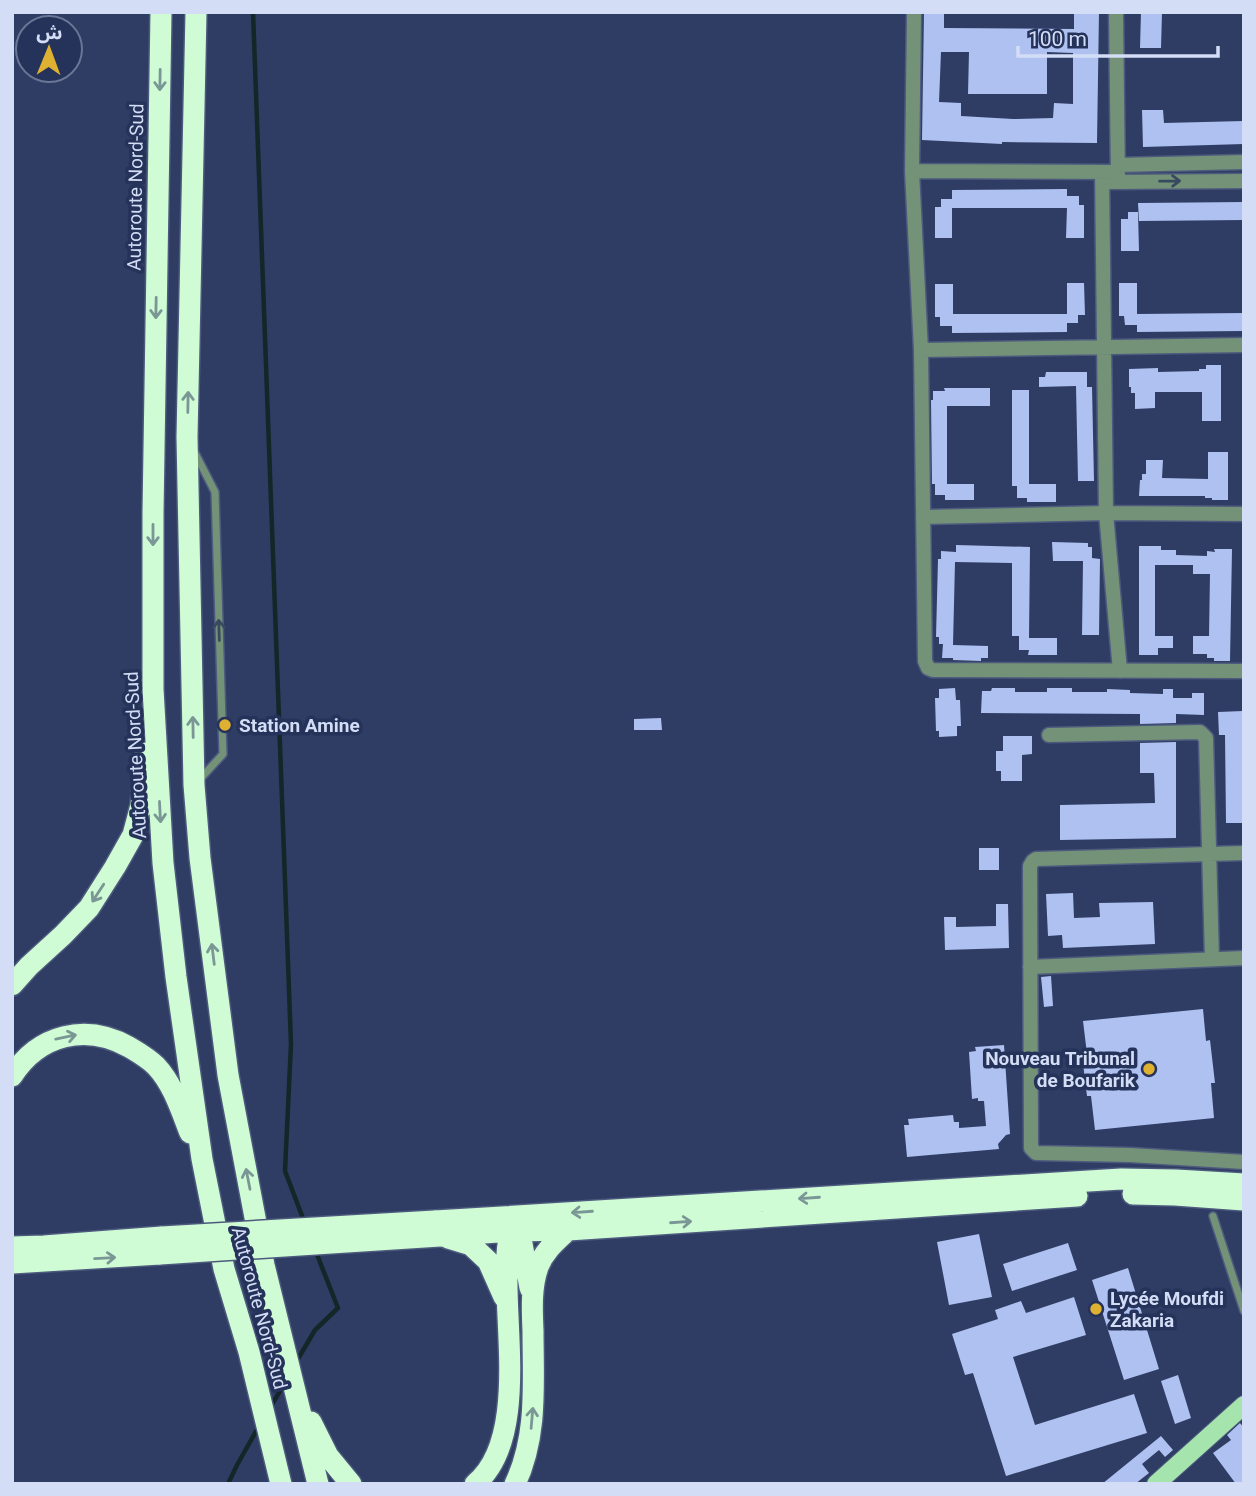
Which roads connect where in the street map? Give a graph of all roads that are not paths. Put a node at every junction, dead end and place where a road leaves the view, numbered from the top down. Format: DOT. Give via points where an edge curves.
graph roads {
  1 [pos="161,12"];
  2 [pos="196,12"];
  3 [pos="914,12"];
  4 [pos="1116,12"];
  5 [pos="1244,162"];
  6 [pos="912,171"];
  7 [pos="1118,173"];
  8 [pos="1102,177"];
  9 [pos="1244,181"];
  10 [pos="1244,345"];
  11 [pos="1104,348"];
  12 [pos="920,350"];
  13 [pos="187,437"];
  14 [pos="1106,513"];
  15 [pos="1244,514"];
  16 [pos="923,517"];
  17 [pos="1120,671"];
  18 [pos="1244,671"];
  19 [pos="153,689"];
  20 [pos="1049,735"];
  21 [pos="194,785"];
  22 [pos="1244,853"];
  23 [pos="1209,854"];
  24 [pos="1244,958"];
  25 [pos="1212,959"];
  26 [pos="1030,967"];
  27 [pos="12,985"];
  28 [pos="12,1076"];
  29 [pos="202,1159"];
  30 [pos="1244,1162"];
  31 [pos="1244,1184"];
  32 [pos="1244,1200"];
  33 [pos="547,1214"];
  34 [pos="1213,1216"];
  35 [pos="495,1217"];
  36 [pos="437,1229"];
  37 [pos="568,1230"];
  38 [pos="12,1231"];
  39 [pos="515,1231"];
  40 [pos="44,1246"];
  41 [pos="161,1246"];
  42 [pos="14,1258"];
  43 [pos="532,1297"];
  44 [pos="507,1303"];
  45 [pos="1244,1311"];
  46 [pos="296,1394"];
  47 [pos="1244,1405"];
  48 [pos="281,1484"];
  49 [pos="317,1484"];
  50 [pos="351,1484"];
  51 [pos="475,1484"];
  52 [pos="515,1484"];
  53 [pos="1156,1484"];
  1 -- 19 [label="highway, Autoroute Nord-Sud, one-way"];
  13 -- 2 [label="highway, Autoroute Nord-Sud, one-way"];
  3 -- 6 [label="street"];
  4 -- 7 [label="street"];
  5 -- 7 [label="street"];
  6 -- 8 [label="street"];
  6 -- 12 [label="street"];
  7 -- 8 [label="street"];
  7 -- 9 [label="street, one-way"];
  8 -- 11 [label="street"];
  10 -- 11 [label="street"];
  11 -- 12 [label="street"];
  11 -- 14 [label="street"];
  12 -- 16 [label="street"];
  21 -- 13 [label="highway, Autoroute Nord-Sud, one-way"];
  21 -- 13 [label="lane, one-way" via="223,754 215,492"];
  14 -- 15 [label="street"];
  14 -- 16 [label="street"];
  14 -- 17 [label="street"];
  16 -- 17 [label="street" via="928,668"];
  17 -- 18 [label="street"];
  19 -- 27 [label="highway, one-way" via="141,805 133,835 89,908"];
  19 -- 29 [label="highway, Autoroute Nord-Sud, one-way" via="163,863"];
  20 -- 23 [label="street" via="1203,734"];
  46 -- 21 [label="highway, Autoroute Nord-Sud, one-way" via="264,1265 228,1074"];
  22 -- 23 [label="street"];
  23 -- 25 [label="street"];
  23 -- 26 [label="street" via="1032,861"];
  24 -- 25 [label="street"];
  25 -- 26 [label="street"];
  26 -- 30 [label="street" via="1033,1151"];
  28 -- 29 [label="highway, one-way" via="31,1052 57,1038 87,1033 117,1040 157,1067"];
  29 -- 48 [label="highway, Autoroute Nord-Sud" via="224,1269"];
  31 -- 33 [label="highway, one-way" via="1107,1180"];
  37 -- 32 [label="highway, one-way" via="1111,1194"];
  33 -- 35 [label="highway"];
  33 -- 39 [label="highway"];
  34 -- 45 [label="lane"];
  35 -- 36 [label="highway"];
  35 -- 39 [label="highway"];
  36 -- 39 [label="highway"];
  36 -- 41 [label="highway, bridge"];
  36 -- 44 [label="highway" via="471,1245 488,1261"];
  37 -- 39 [label="highway"];
  37 -- 43 [label="highway" via="548,1248 538,1266"];
  38 -- 40 [label="highway"];
  39 -- 43 [label="highway" via="521,1238"];
  39 -- 44 [label="highway" via="508,1243"];
  40 -- 41 [label="highway"];
  40 -- 42 [label="highway"];
  42 -- 41 [label="highway, one-way"];
  52 -- 43 [label="highway, one-way" via="525,1461 533,1418"];
  44 -- 51 [label="highway" via="508,1413 495,1459"];
  46 -- 49 [label="highway, Autoroute Nord-Sud"];
  46 -- 50 [label="highway" via="328,1456"];
  47 -- 53 [label="main road"];
}
